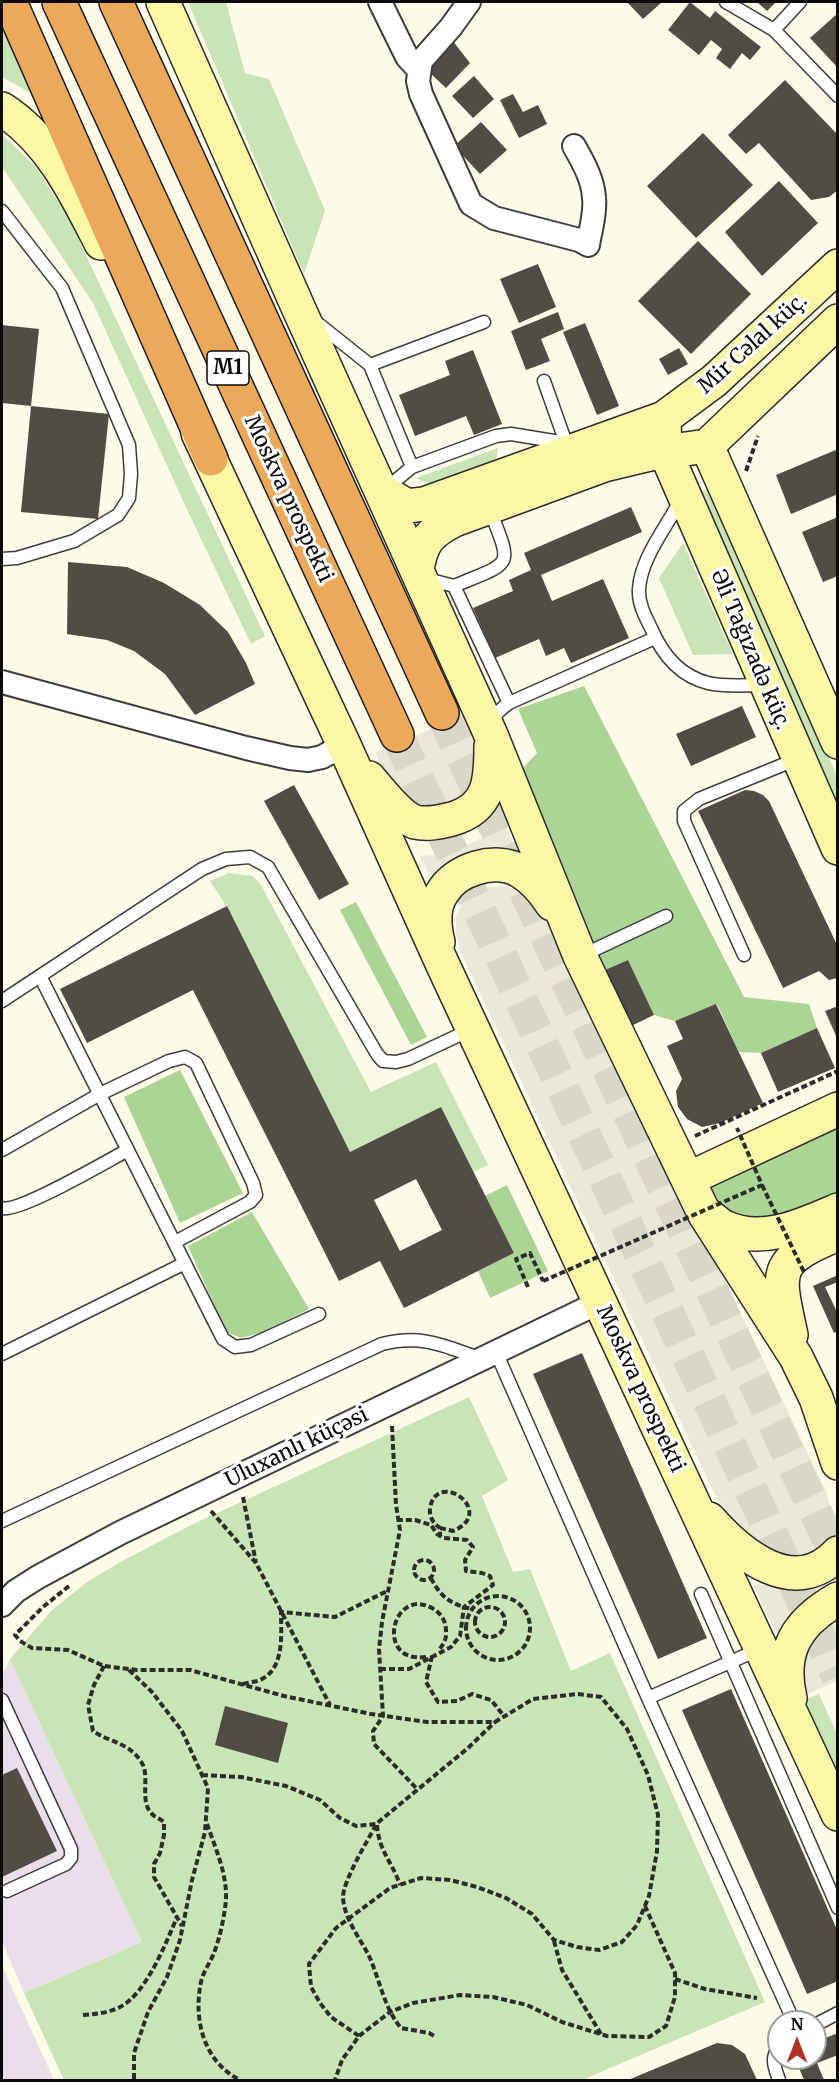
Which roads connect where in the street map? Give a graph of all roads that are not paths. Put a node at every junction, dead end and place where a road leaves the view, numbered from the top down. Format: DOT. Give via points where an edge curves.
graph roads {
  1 [pos="10,2"];
  2 [pos="59,2"];
  3 [pos="116,2"];
  4 [pos="163,2"];
  5 [pos="380,2"];
  6 [pos="469,2"];
  7 [pos="726,2"];
  8 [pos="800,2"];
  9 [pos="774,30"];
  10 [pos="419,70"];
  11 [pos="837,96"];
  12 [pos="2,109"];
  13 [pos="574,146"];
  14 [pos="2,211"];
  15 [pos="837,266"];
  16 [pos="298,307"];
  17 [pos="484,321"];
  18 [pos="837,321"];
  19 [pos="369,365"];
  20 [pos="544,381"];
  21 [pos="664,418"];
  22 [pos="572,446"];
  23 [pos="707,446"];
  24 [pos="665,451"];
  25 [pos="211,459"];
  26 [pos="412,467"];
  27 [pos="734,477"];
  28 [pos="382,491"];
  29 [pos="683,495"];
  30 [pos="488,507"];
  31 [pos="2,559"];
  32 [pos="418,573"];
  33 [pos="454,586"];
  34 [pos="655,638"];
  35 [pos="2,682"];
  36 [pos="765,685"];
  37 [pos="509,704"];
  38 [pos="442,713"];
  39 [pos="397,735"];
  40 [pos="491,735"];
  41 [pos="837,742"];
  42 [pos="344,745"];
  43 [pos="798,759"];
  44 [pos="837,848"];
  45 [pos="666,916"];
  46 [pos="574,942"];
  47 [pos="744,955"];
  48 [pos="442,963"];
  49 [pos="40,976"];
  50 [pos="2,1001"];
  51 [pos="473,1028"];
  52 [pos="100,1095"];
  53 [pos="837,1109"];
  54 [pos="2,1150"];
  55 [pos="128,1150"];
  56 [pos="688,1179"];
  57 [pos="2,1208"];
  58 [pos="837,1210"];
  59 [pos="704,1213"];
  60 [pos="837,1234"];
  61 [pos="175,1242"];
  62 [pos="186,1263"];
  63 [pos="600,1302"];
  64 [pos="318,1314"];
  65 [pos="2,1354"];
  66 [pos="489,1356"];
  67 [pos="796,1357"];
  68 [pos="816,1398"];
  69 [pos="837,1436"];
  70 [pos="837,1463"];
  71 [pos="690,1497"];
  72 [pos="2,1521"];
  73 [pos="837,1553"];
  74 [pos="701,1594"];
  75 [pos="837,1599"];
  76 [pos="2,1604"];
  77 [pos="761,1649"];
  78 [pos="732,1662"];
  79 [pos="648,1698"];
  80 [pos="2,1700"];
  81 [pos="795,1724"];
  82 [pos="837,1814"];
  83 [pos="7,1891"];
  84 [pos="837,1908"];
  85 [pos="789,2010"];
  1 -- 25 [label="highway"];
  2 -- 39 [label="highway, Moskva prospekti / M1"];
  3 -- 38 [label="highway, M1"];
  4 -- 16 [label="main road"];
  5 -- 10 [label="street" via="407,57"];
  6 -- 10 [label="street" via="426,54"];
  7 -- 9 [label="lane"];
  8 -- 9 [label="lane"];
  9 -- 11 [label="lane"];
  10 -- 13 [label="street" via="421,94 471,204 494,218 588,245 595,200 585,165"];
  12 -- 25 [label="main road" via="44,146 66,178"];
  14 -- 31 [label="lane" via="62,288 129,445 131,474 129,498 118,515 74,541"];
  15 -- 21 [label="main road, Mir Cəlal küç." via="714,381"];
  16 -- 19 [label="lane"];
  16 -- 28 [label="main road"];
  17 -- 19 [label="lane"];
  18 -- 23 [label="main road, Mir Cəlal küç."];
  19 -- 26 [label="lane"];
  20 -- 22 [label="lane"];
  21 -- 22 [label="main road, Mir Cəlal küç."];
  21 -- 23 [label="main road"];
  21 -- 24 [label="main road"];
  22 -- 26 [label="lane" via="511,434"];
  22 -- 28 [label="main road, Mir Cəlal küç." via="415,506 398,502"];
  23 -- 24 [label="main road"];
  23 -- 27 [label="main road, Əli Tağızadə küç."];
  24 -- 29 [label="main road, Əli Tağızadə küç."];
  24 -- 30 [label="main road" via="604,465"];
  25 -- 42 [label="main road"];
  26 -- 28 [label="lane"];
  27 -- 29 [label="main road" via="695,476"];
  27 -- 41 [label="main road, Əli Tağızadə küç."];
  28 -- 32 [label="main road"];
  29 -- 34 [label="lane" via="650,555 639,588 640,603"];
  29 -- 36 [label="main road, Əli Tağızadə küç."];
  30 -- 32 [label="main road" via="436,529 421,550"];
  30 -- 33 [label="lane" via="506,559 500,567"];
  32 -- 33 [label="lane"];
  32 -- 40 [label="main road"];
  33 -- 37 [label="lane"];
  34 -- 36 [label="lane" via="668,659 688,675 709,684"];
  34 -- 37 [label="lane"];
  35 -- 42 [label="street" via="290,758 322,757"];
  36 -- 43 [label="main road, Əli Tağızadə küç."];
  37 -- 40 [label="lane" via="493,719"];
  40 -- 42 [label="main road" via="487,791 479,804 460,817 438,823 414,822 398,811"];
  40 -- 46 [label="main road"];
  42 -- 48 [label="main road"];
  43 -- 44 [label="main road, Əli Tağızadə küç."];
  43 -- 47 [label="lane" via="699,798 684,811 684,821"];
  45 -- 46 [label="lane"];
  46 -- 48 [label="main road" via="540,886 518,869 483,866 454,880 442,892 435,908 434,926"];
  46 -- 56 [label="main road"];
  48 -- 51 [label="main road, Moskva prospekti"];
  49 -- 50 [label="lane"];
  49 -- 51 [label="lane" via="202,869 226,859 250,856 268,867 383,1061 408,1059"];
  49 -- 52 [label="lane"];
  51 -- 63 [label="main road, Moskva prospekti"];
  52 -- 54 [label="lane"];
  52 -- 55 [label="lane"];
  52 -- 61 [label="lane" via="169,1061 185,1058 196,1063 256,1195 250,1202"];
  53 -- 56 [label="main road"];
  55 -- 57 [label="lane" via="30,1201"];
  55 -- 61 [label="lane"];
  56 -- 59 [label="main road"];
  58 -- 59 [label="main road" via="787,1231 762,1233 724,1227"];
  59 -- 67 [label="main road"];
  60 -- 67 [label="main road" via="801,1251 782,1275"];
  61 -- 62 [label="lane"];
  62 -- 64 [label="lane" via="223,1339 236,1347 251,1345"];
  62 -- 65 [label="lane"];
  63 -- 66 [label="street, Uluxanlı küçəsi"];
  63 -- 71 [label="main road, Moskva prospekti"];
  66 -- 72 [label="lane" via="419,1339 382,1344"];
  66 -- 76 [label="street, Uluxanlı küçəsi" via="120,1533 38,1577"];
  66 -- 79 [label="lane"];
  67 -- 68 [label="main road"];
  68 -- 69 [label="main road"];
  68 -- 70 [label="main road"];
  71 -- 73 [label="main road" via="738,1548 771,1569 808,1571"];
  71 -- 77 [label="main road, Moskva prospekti"];
  74 -- 78 [label="lane"];
  75 -- 81 [label="main road" via="818,1610 791,1646 786,1683"];
  77 -- 78 [label="lane"];
  77 -- 81 [label="main road, Moskva prospekti"];
  78 -- 79 [label="lane"];
  78 -- 84 [label="lane"];
  79 -- 85 [label="lane"];
  80 -- 83 [label="lane" via="71,1849 71,1858 60,1868"];
  81 -- 82 [label="main road, Moskva prospekti"];
}
